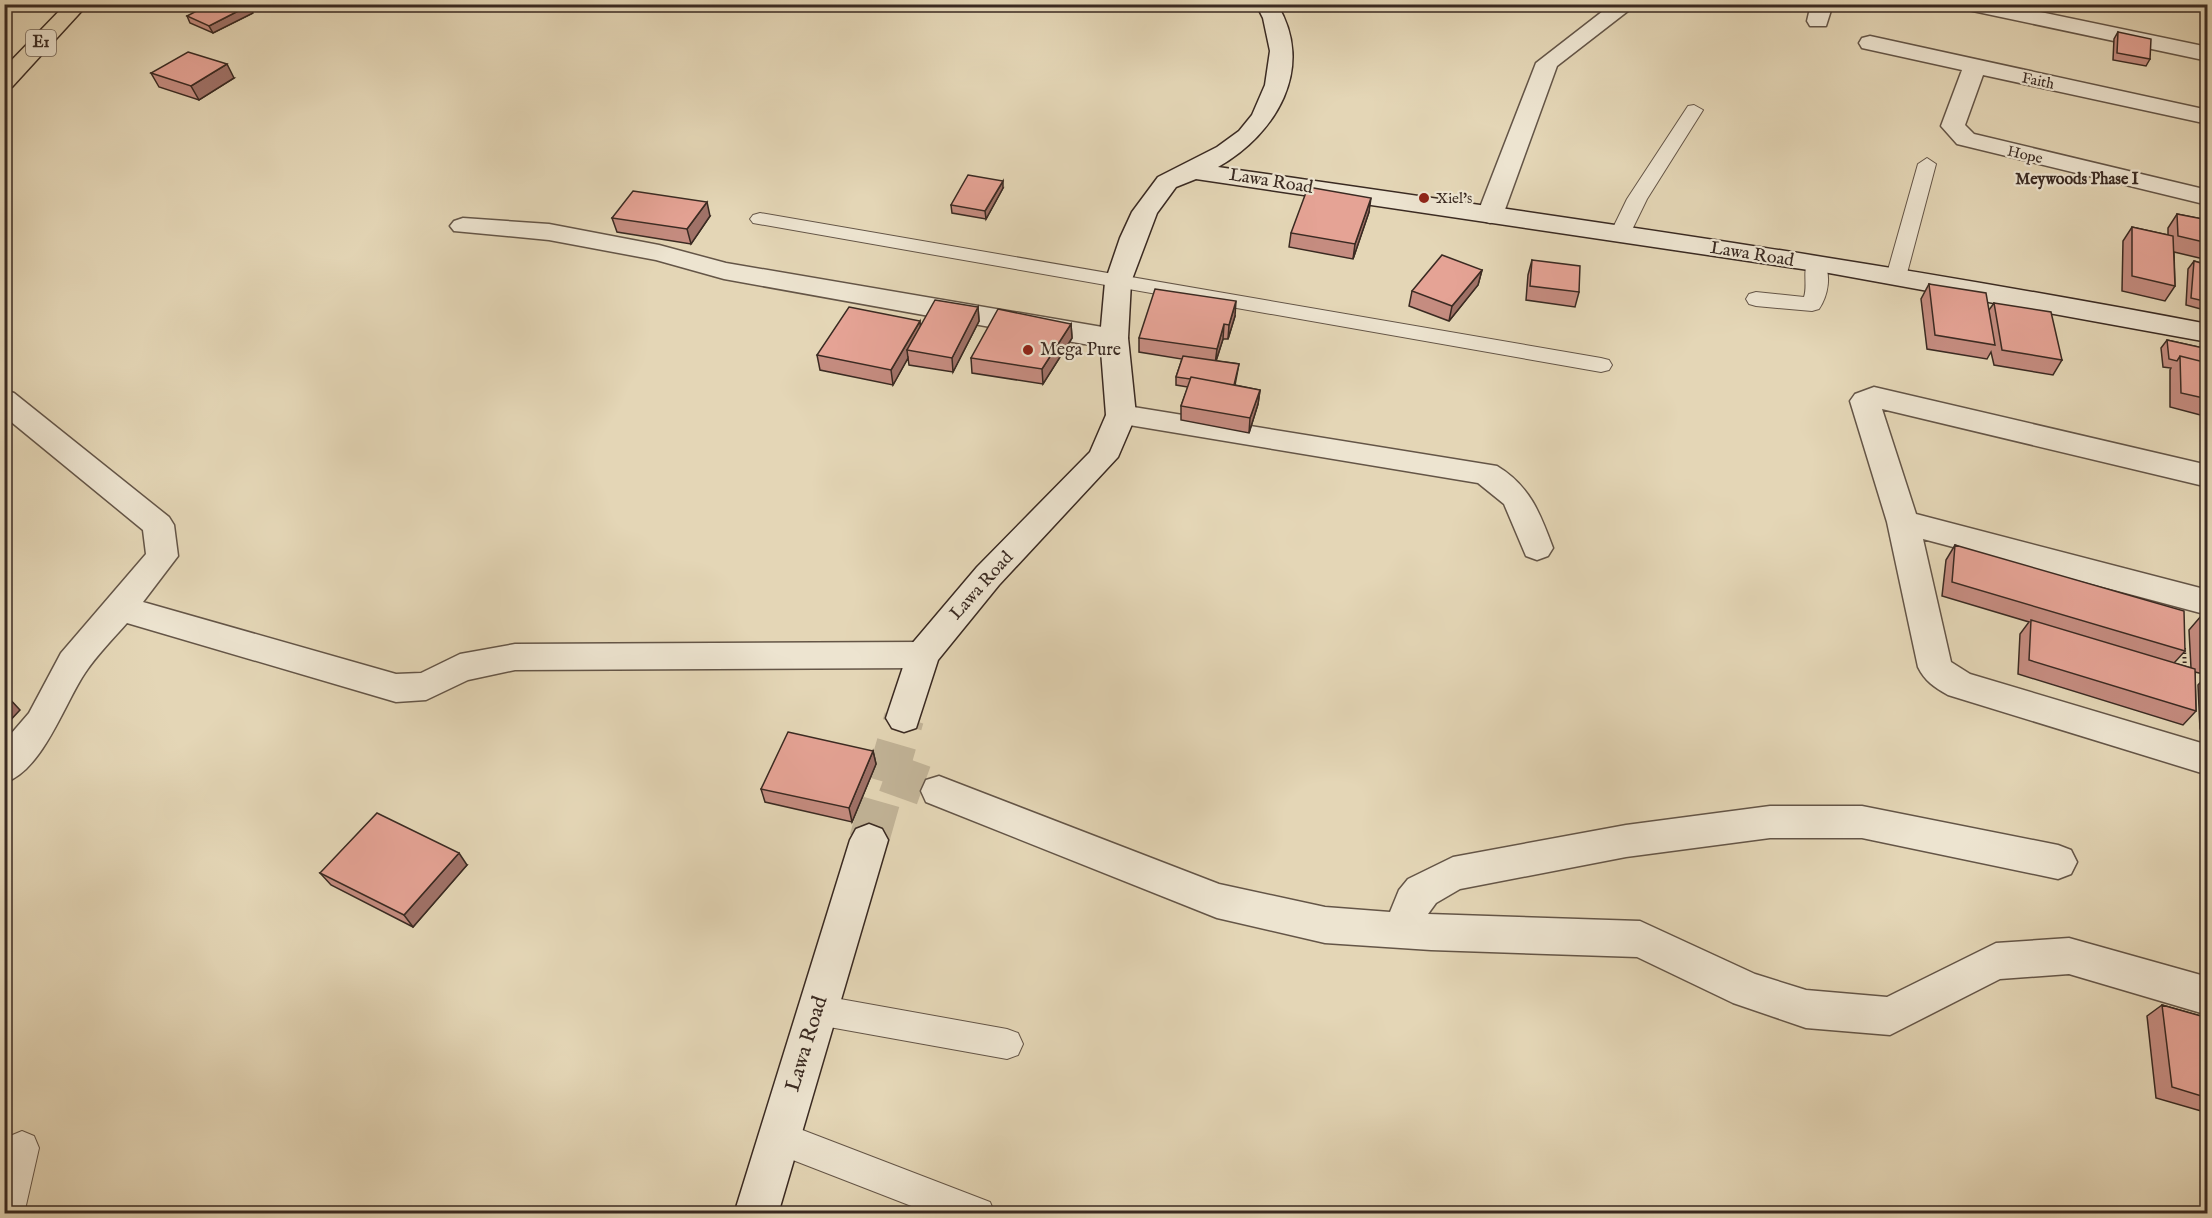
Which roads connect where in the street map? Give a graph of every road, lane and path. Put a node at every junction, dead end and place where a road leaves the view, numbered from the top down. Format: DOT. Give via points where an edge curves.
graph roads {
  1 [pos="78,4"];
  2 [pos="1266,4"];
  3 [pos="1627,4"];
  4 [pos="1968,4"];
  5 [pos="1870,43"];
  6 [pos="2208,54"];
  7 [pos="1974,67"];
  8 [pos="4,82"];
  9 [pos="1695,111"];
  10 [pos="2208,117"];
  11 [pos="1927,164"];
  12 [pos="1193,171"];
  13 [pos="2208,198"];
  14 [pos="1490,215"];
  15 [pos="760,219"];
  16 [pos="463,226"];
  17 [pos="1620,234"];
  18 [pos="1816,265"];
  19 [pos="1896,277"];
  20 [pos="1118,282"];
  21 [pos="1756,299"];
  22 [pos="2208,333"];
  23 [pos="1114,338"];
  24 [pos="1601,365"];
  25 [pos="4,400"];
  26 [pos="1121,415"];
  27 [pos="2208,476"];
  28 [pos="1903,522"];
  29 [pos="1537,548"];
  30 [pos="2194,600"];
  31 [pos="120,608"];
  32 [pos="922,655"];
  33 [pos="2186,675"];
  34 [pos="904,718"];
  35 [pos="2208,760"];
  36 [pos="4,768"];
  37 [pos="939,791"];
  38 [pos="869,840"];
  39 [pos="2058,862"];
  40 [pos="1403,930"];
  41 [pos="2208,996"];
  42 [pos="818,1010"];
  43 [pos="1007,1044"];
  44 [pos="778,1138"];
  45 [pos="22,1148"];
  46 [pos="7,1214"];
  47 [pos="756,1214"];
  48 [pos="978,1214"];
  1 -- 8 [label="highway, E1"];
  2 -- 12 [label="street" via="1281,48 1279,72 1265,111 1255,128 1229,152"];
  3 -- 14 [label="street" via="1547,63"];
  4 -- 6 [label="street"];
  5 -- 7 [label="street, Faith"];
  7 -- 10 [label="street, Faith"];
  7 -- 13 [label="street, Hope" via="1953,126 1966,139"];
  9 -- 17 [label="lane" via="1637,199"];
  11 -- 19 [label="lane"];
  12 -- 14 [label="street, Lawa Road"];
  12 -- 20 [label="street, Lawa Road" via="1167,182 1145,212"];
  14 -- 17 [label="street, Lawa Road"];
  15 -- 20 [label="lane"];
  16 -- 23 [label="street" via="549,232 724,271"];
  17 -- 18 [label="street, Lawa Road"];
  18 -- 19 [label="street, Lawa Road"];
  18 -- 21 [label="lane" via="1818,287 1812,304"];
  19 -- 22 [label="street, Lawa Road"];
  20 -- 23 [label="street, Lawa Road"];
  20 -- 24 [label="lane"];
  23 -- 26 [label="street, Lawa Road"];
  25 -- 31 [label="street" via="158,525 162,556"];
  26 -- 29 [label="street" via="1486,474 1506,485 1519,500"];
  26 -- 32 [label="street, Lawa Road" via="1103,457 988,576"];
  27 -- 28 [label="street" via="1869,398 1864,404"];
  28 -- 30 [label="street"];
  28 -- 35 [label="street" via="1935,667 1942,676 1960,685"];
  30 -- 33 [label="path"];
  31 -- 32 [label="street" via="396,688 426,686 460,668 515,657"];
  31 -- 36 [label="street" via="73,663 41,723"];
  32 -- 34 [label="street, Lawa Road"];
  37 -- 40 [label="street" via="1217,901 1324,925"];
  38 -- 42 [label="street, Lawa Road"];
  39 -- 40 [label="street" via="1862,822 1770,822 1626,841 1453,874 1422,891 1413,902"];
  40 -- 41 [label="street" via="1640,939 1748,990 1806,1009 1890,1016 1996,961 2068,956"];
  42 -- 43 [label="lane"];
  42 -- 44 [label="street, Lawa Road"];
  44 -- 47 [label="street, Lawa Road"];
  44 -- 48 [label="lane"];
  45 -- 46 [label="lane"];
}
